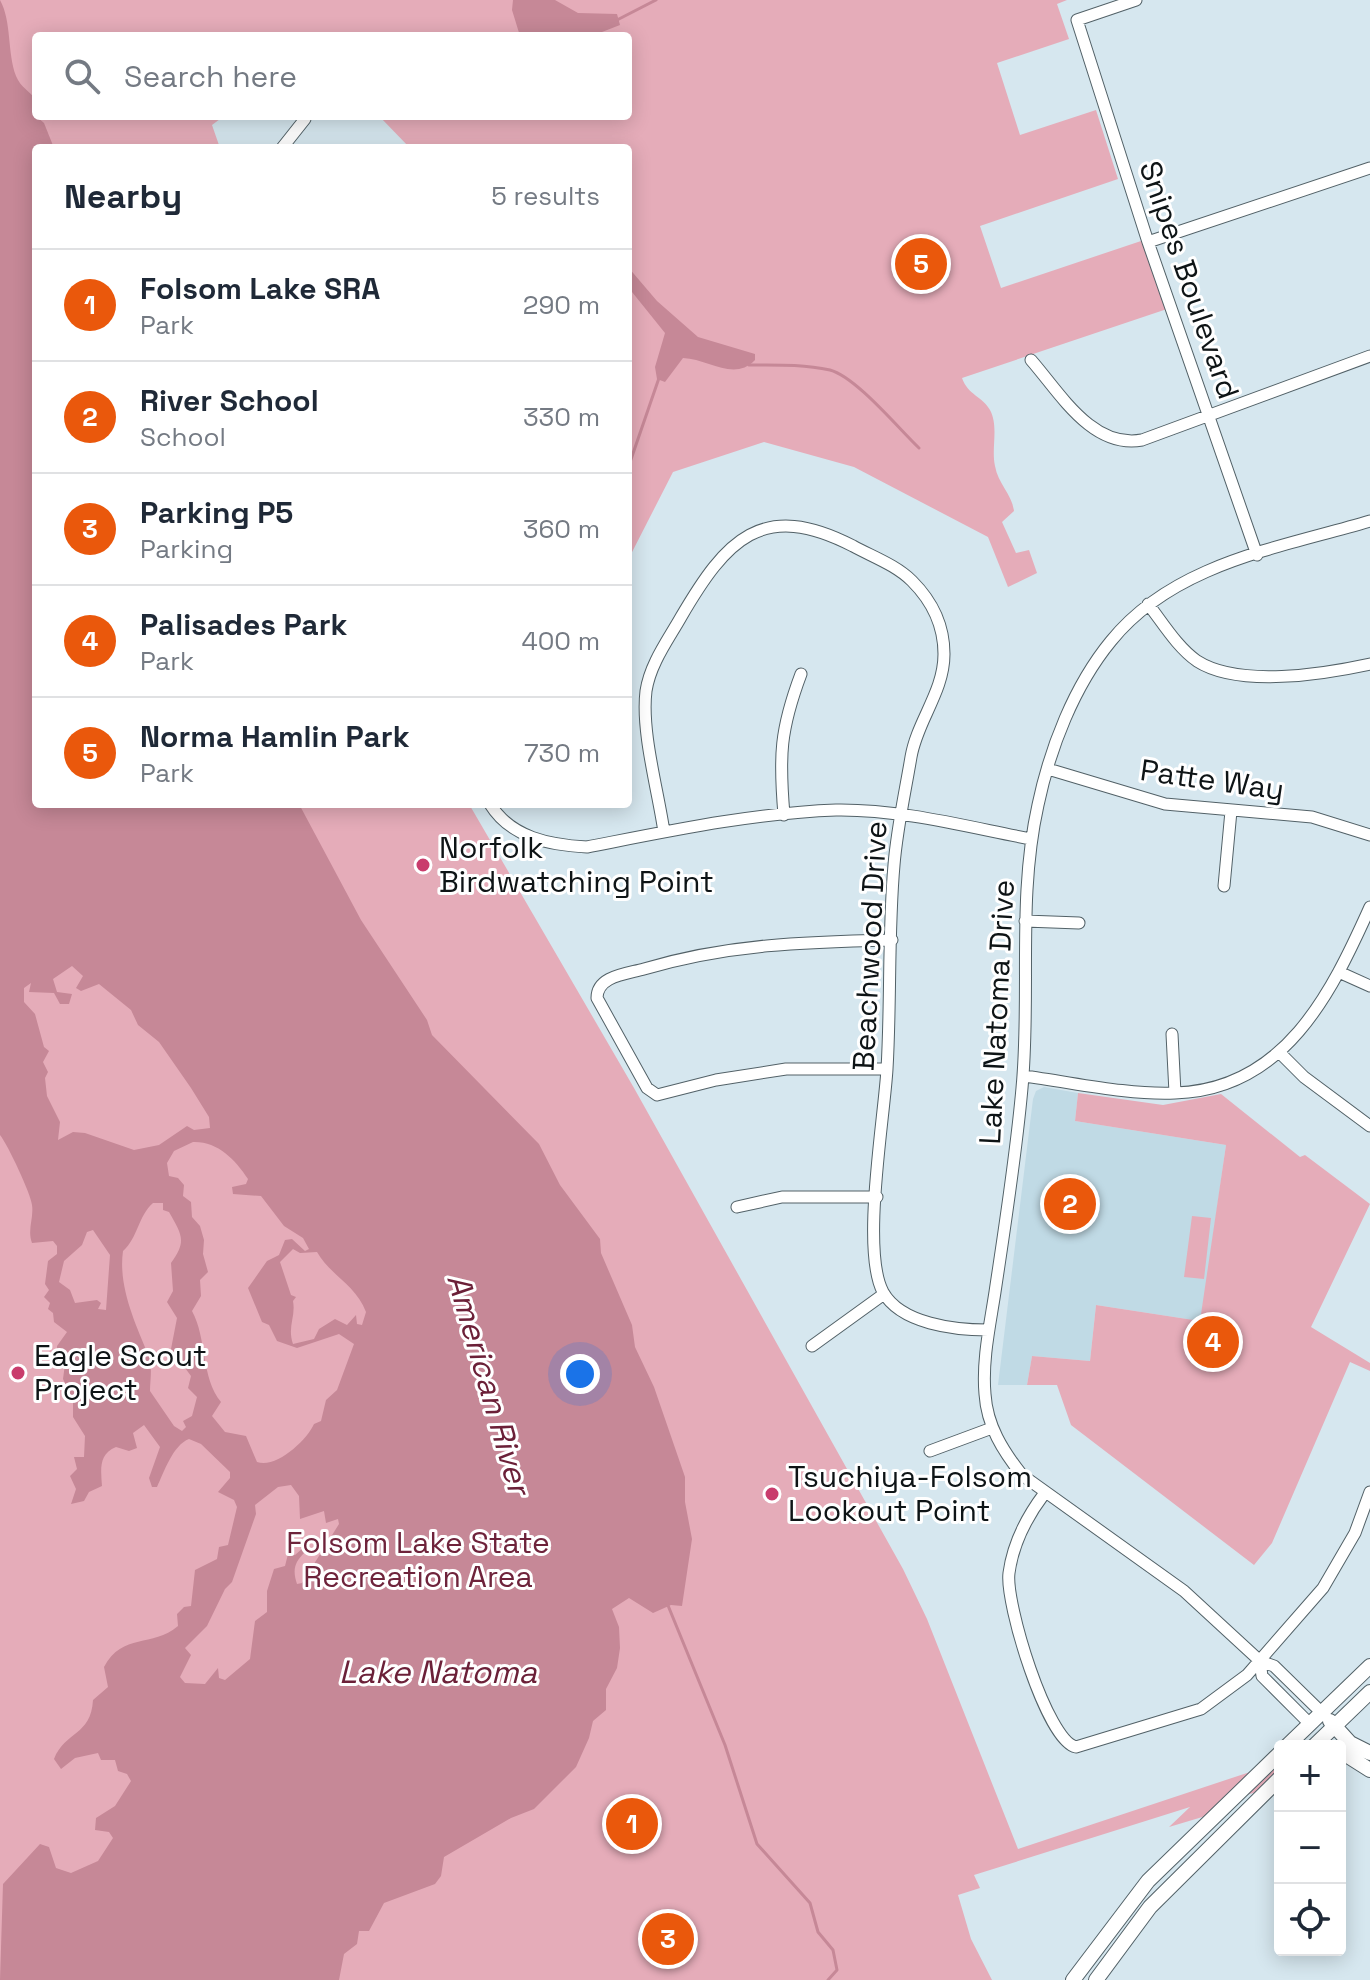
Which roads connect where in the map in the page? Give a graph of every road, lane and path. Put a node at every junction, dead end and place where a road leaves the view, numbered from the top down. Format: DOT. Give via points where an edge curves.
graph roads {
  1 [pos="1136,0"];
  2 [pos="304,120"];
  3 [pos="285,144"];
  4 [pos="1370,168"];
  5 [pos="1148,242"];
  6 [pos="1370,356"];
  7 [pos="1031,360"];
  8 [pos="1209,413"];
  9 [pos="1370,521"];
  10 [pos="1257,555"];
  11 [pos="1148,604"];
  12 [pos="1370,664"];
  13 [pos="801,674"];
  14 [pos="1048,769"];
  15 [pos="494,808"];
  16 [pos="1231,811"];
  17 [pos="784,815"];
  18 [pos="901,815"];
  19 [pos="664,832"];
  20 [pos="1370,835"];
  21 [pos="1031,839"];
  22 [pos="1224,886"];
  23 [pos="1370,907"];
  24 [pos="1025,921"];
  25 [pos="1079,923"];
  26 [pos="892,940"];
  27 [pos="1341,973"];
  28 [pos="1370,986"];
  29 [pos="1172,1034"];
  30 [pos="1280,1053"];
  31 [pos="887,1069"];
  32 [pos="1023,1076"];
  33 [pos="1175,1093"];
  34 [pos="1370,1126"];
  35 [pos="877,1197"];
  36 [pos="737,1207"];
  37 [pos="884,1294"];
  38 [pos="988,1330"];
  39 [pos="812,1346"];
  40 [pos="992,1428"];
  41 [pos="930,1451"];
  42 [pos="1370,1492"];
  43 [pos="1044,1494"];
  44 [pos="1260,1661"];
  45 [pos="1370,1666"];
  46 [pos="1370,1692"];
  47 [pos="1322,1713"];
  48 [pos="1310,1724"];
  49 [pos="1327,1739"];
  50 [pos="1293,1740"];
  51 [pos="1370,1753"];
  52 [pos="1346,1755"];
  53 [pos="1274,1759"];
  54 [pos="1346,1766"];
  55 [pos="1370,1773"];
  56 [pos="1274,1784"];
  57 [pos="1274,1795"];
  58 [pos="1249,1808"];
  59 [pos="1073,1980"];
  60 [pos="1096,1980"];
  1 -- 5 [label="street, Snipes Boulevard" via="1077,20"];
  2 -- 3 [label="street"];
  4 -- 5 [label="street"];
  5 -- 8 [label="street, Snipes Boulevard"];
  6 -- 8 [label="street"];
  7 -- 8 [label="street" via="1093,429 1117,440 1142,440"];
  8 -- 10 [label="street, Snipes Boulevard"];
  9 -- 10 [label="street, Lake Natoma Drive"];
  10 -- 11 [label="street, Lake Natoma Drive" via="1194,576"];
  11 -- 12 [label="street" via="1184,650 1221,672 1280,675"];
  11 -- 14 [label="street, Lake Natoma Drive" via="1111,641 1087,676"];
  13 -- 17 [label="street" via="784,717"];
  14 -- 16 [label="street, Patte Way" via="1165,804"];
  14 -- 21 [label="street, Lake Natoma Drive"];
  15 -- 19 [label="street" via="519,831 560,846 587,847"];
  16 -- 20 [label="street, Patte Way" via="1312,817"];
  16 -- 22 [label="street"];
  17 -- 18 [label="street" via="838,810"];
  17 -- 19 [label="street"];
  18 -- 19 [label="street, Beachwood Drive" via="912,750 943,669 937,618 921,591 891,566 819,530 778,527 739,541 716,561 650,674 646,713"];
  18 -- 21 [label="street"];
  18 -- 26 [label="street, Beachwood Drive"];
  21 -- 24 [label="street, Lake Natoma Drive"];
  23 -- 27 [label="street"];
  24 -- 25 [label="street"];
  24 -- 32 [label="street, Lake Natoma Drive"];
  26 -- 31 [label="street, Beachwood Drive"];
  26 -- 31 [label="street" via="729,948 604,981 597,991 653,1094 786,1069"];
  27 -- 28 [label="street"];
  27 -- 30 [label="street" via="1308,1025"];
  29 -- 33 [label="street"];
  30 -- 33 [label="street" via="1230,1082"];
  30 -- 34 [label="street"];
  31 -- 35 [label="street, Beachwood Drive"];
  32 -- 33 [label="street"];
  32 -- 38 [label="street, Lake Natoma Drive"];
  35 -- 36 [label="street" via="782,1197"];
  35 -- 37 [label="street, Beachwood Drive" via="875,1262"];
  37 -- 38 [label="street" via="909,1315"];
  37 -- 39 [label="street"];
  38 -- 40 [label="street, Lake Natoma Drive" via="984,1394"];
  40 -- 41 [label="street"];
  40 -- 43 [label="street, Lake Natoma Drive" via="1007,1456"];
  42 -- 44 [label="street" via="1336,1568"];
  43 -- 44 [label="street, Lake Natoma Drive" via="1184,1591"];
  43 -- 44 [label="street" via="1021,1532 1008,1594 1045,1702 1067,1745 1083,1747 1201,1709"];
  44 -- 47 [label="street, Lake Natoma Drive" via="1274,1666"];
  44 -- 48 [label="street, Lake Natoma Drive" via="1262,1676"];
  45 -- 47 [label="main road"];
  46 -- 49 [label="main road"];
  47 -- 48 [label="main road"];
  47 -- 49 [label="main road"];
  48 -- 49 [label="main road"];
  48 -- 50 [label="main road"];
  49 -- 51 [label="main road"];
  52 -- 55 [label="main road"];
  53 -- 59 [label="main road" via="1148,1881"];
  54 -- 55 [label="main road"];
  56 -- 58 [label="main road"];
  57 -- 58 [label="main road"];
  58 -- 60 [label="main road" via="1150,1907"];
}
